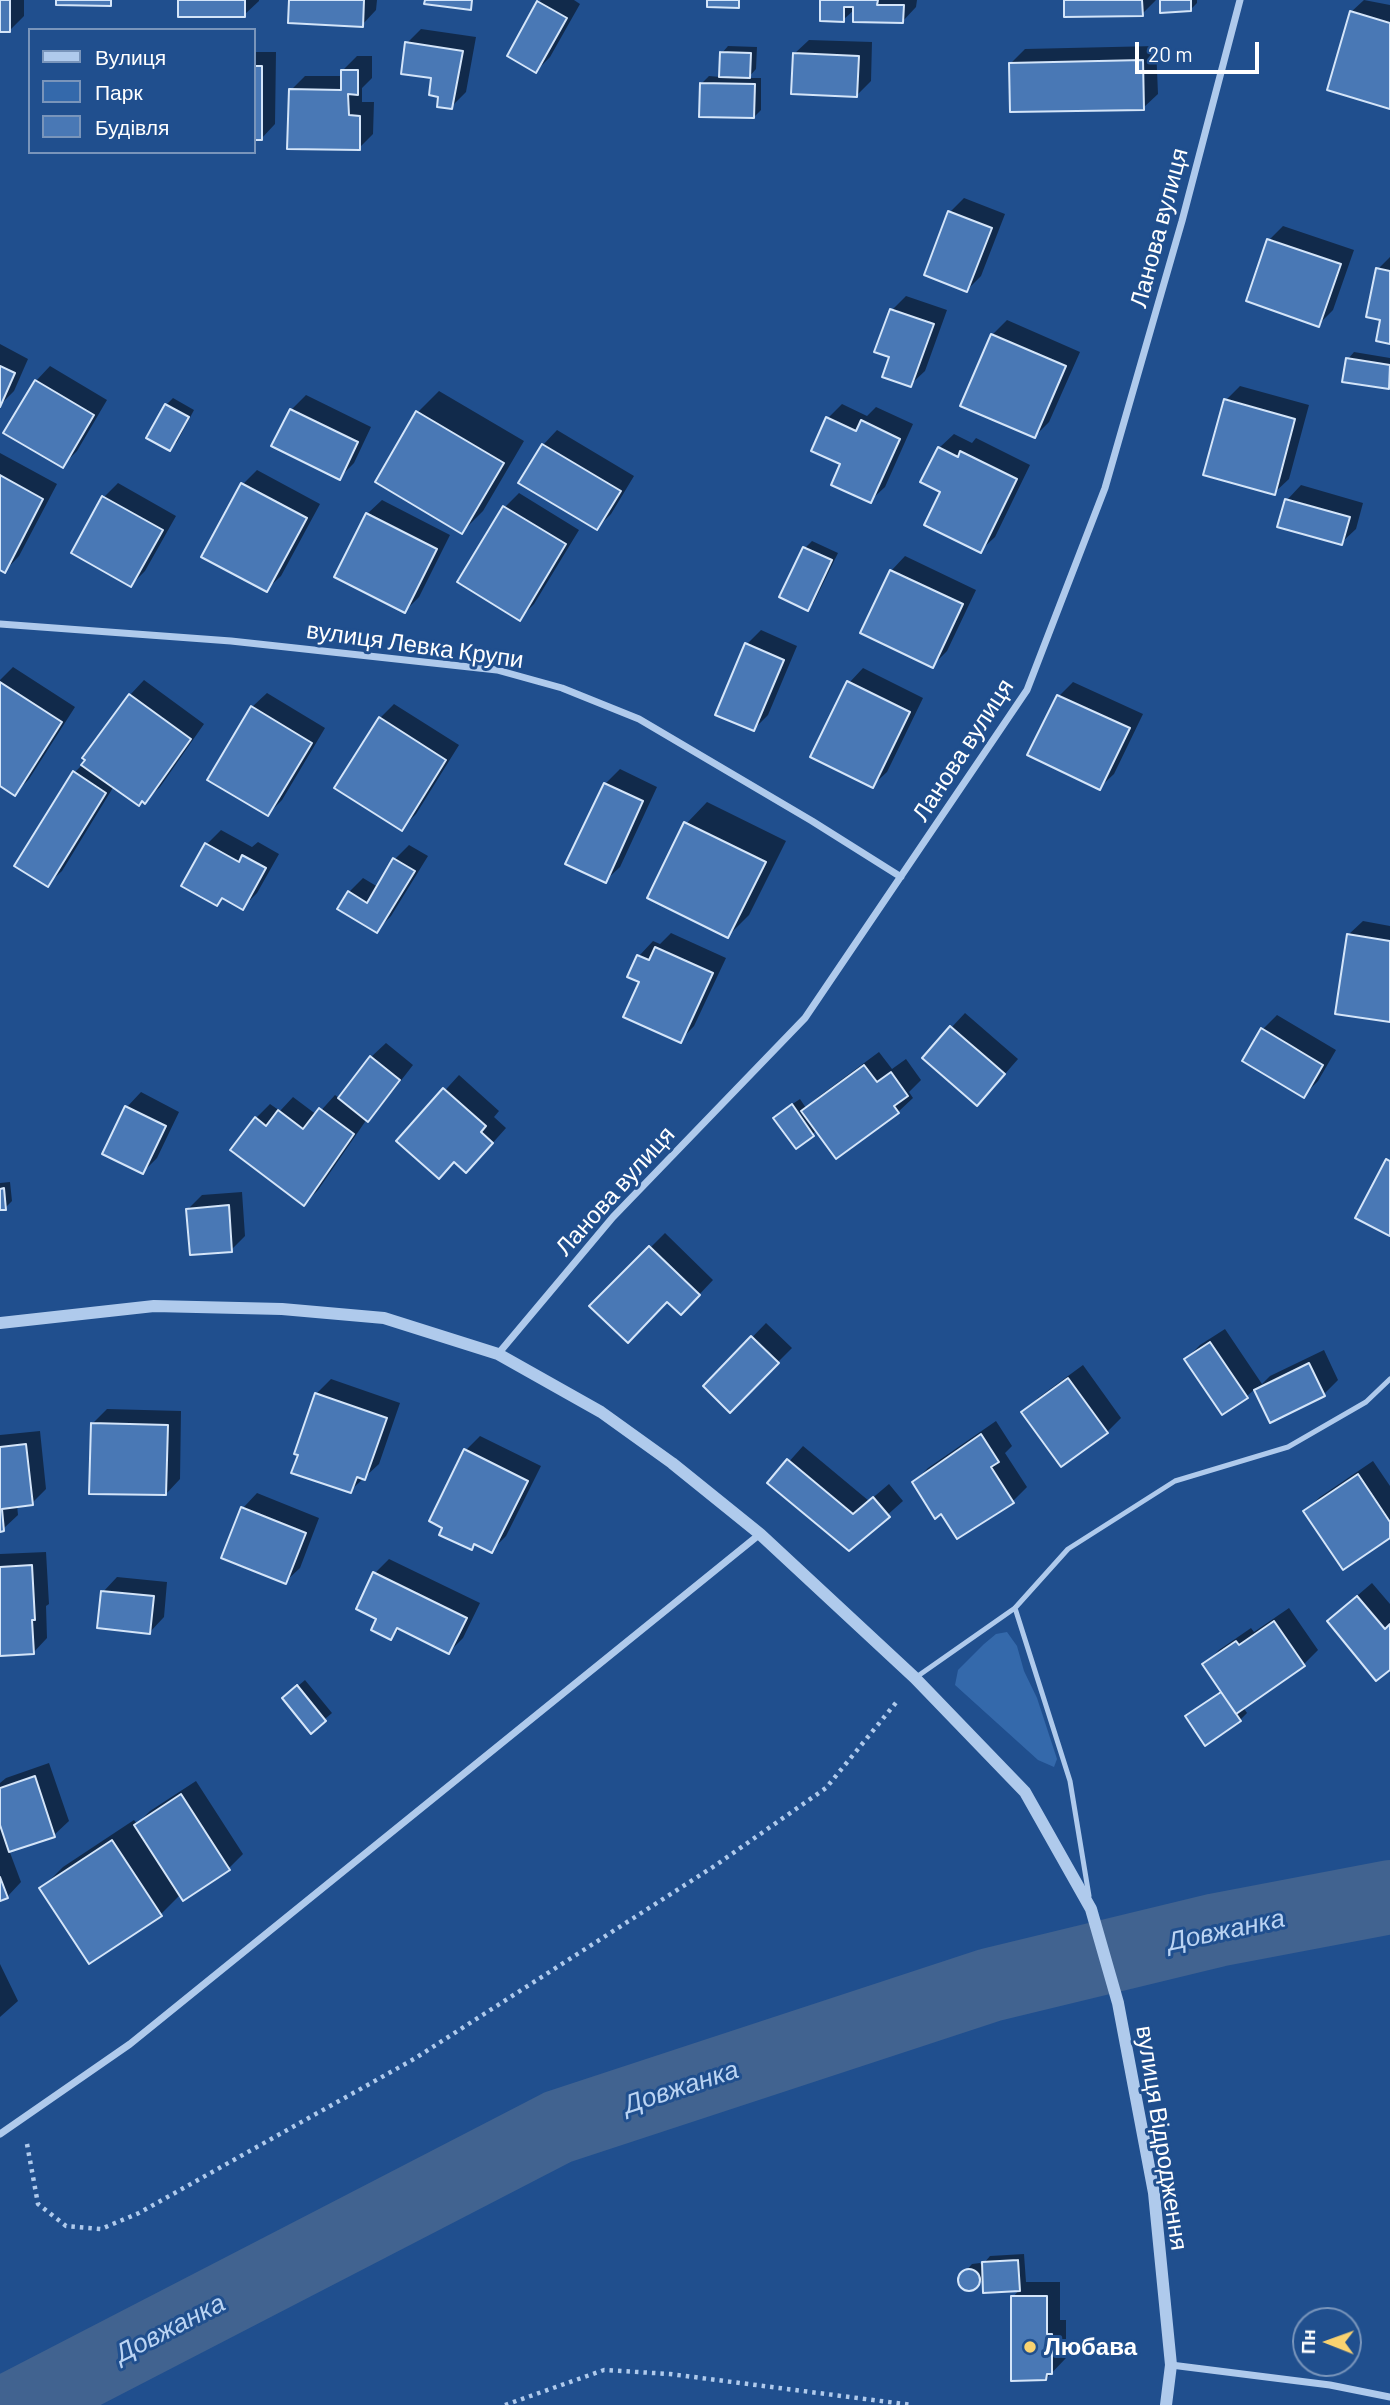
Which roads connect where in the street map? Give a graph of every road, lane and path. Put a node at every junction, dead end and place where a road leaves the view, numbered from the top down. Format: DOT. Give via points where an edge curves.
graph roads {
  1 [pos="1240,0"];
  2 [pos="0,624"];
  3 [pos="901,877"];
  4 [pos="0,1323"];
  5 [pos="498,1354"];
  6 [pos="1390,1379"];
  7 [pos="760,1534"];
  8 [pos="1015,1608"];
  9 [pos="915,1678"];
  10 [pos="1091,1909"];
  11 [pos="22,2119"];
  12 [pos="0,2134"];
  13 [pos="1171,2365"];
  14 [pos="1390,2397"];
  15 [pos="505,2405"];
  16 [pos="912,2405"];
  17 [pos="1166,2405"];
  1 -- 3 [label="street, Ланова вулиця" via="1105,488 1047,639 1027,690"];
  2 -- 3 [label="street, вулиця Левка Крупи" via="231,641 496,670 562,688 639,719"];
  3 -- 5 [label="street, Ланова вулиця" via="805,1018 613,1217"];
  4 -- 5 [label="street, вулиця Відродження" via="154,1306 282,1309 384,1318"];
  5 -- 7 [label="street, вулиця Відродження" via="601,1412"];
  6 -- 8 [label="lane" via="1366,1402 1288,1447 1175,1481 1068,1549"];
  7 -- 9 [label="street, вулиця Відродження"];
  7 -- 11 [label="street" via="130,2045"];
  8 -- 9 [label="lane"];
  8 -- 10 [label="lane" via="1070,1781"];
  9 -- 10 [label="street, вулиця Відродження" via="1025,1792"];
  9 -- 11 [label="path" via="826,1788 716,1865 414,2059 139,2213 101,2230 66,2226 38,2204"];
  10 -- 13 [label="street, вулиця Відродження" via="1118,2003 1154,2193"];
  11 -- 12 [label="street"];
  13 -- 14 [label="street"];
  13 -- 17 [label="street, вулиця Відродження"];
  15 -- 16 [label="path" via="604,2370"];
}
